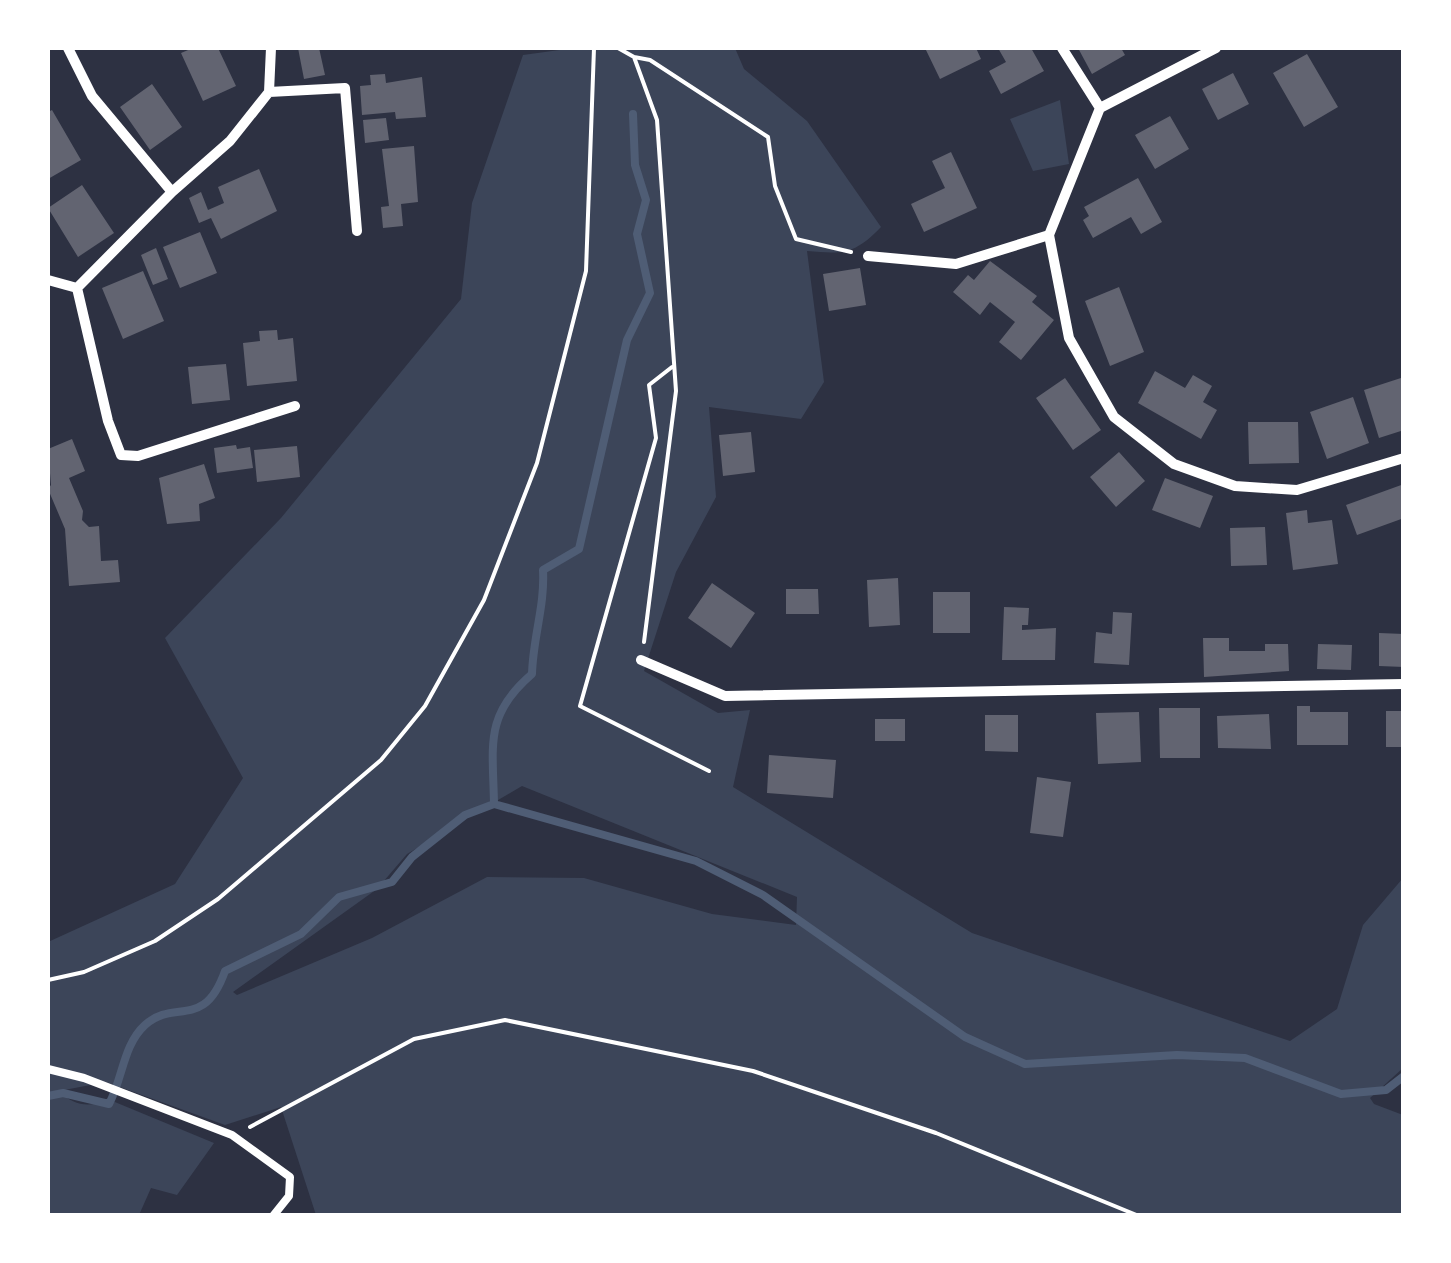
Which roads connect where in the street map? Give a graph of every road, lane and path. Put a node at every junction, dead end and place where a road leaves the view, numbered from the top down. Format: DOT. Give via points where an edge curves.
graph roads {
  1 [pos="68,48"];
  2 [pos="271,48"];
  3 [pos="594,48"];
  4 [pos="618,48"];
  5 [pos="1062,48"];
  6 [pos="1216,48"];
  7 [pos="634,58"];
  8 [pos="269,92"];
  9 [pos="1100,108"];
  10 [pos="172,192"];
  11 [pos="357,231"];
  12 [pos="1049,234"];
  13 [pos="868,256"];
  14 [pos="48,280"];
  15 [pos="77,288"];
  16 [pos="674,365"];
  17 [pos="295,406"];
  18 [pos="1404,458"];
  19 [pos="642,660"];
  20 [pos="1404,684"];
  21 [pos="709,771"];
  22 [pos="48,980"];
  23 [pos="48,1069"];
  24 [pos="232,1135"];
  25 [pos="273,1216"];
  26 [pos="1139,1216"];
  1 -- 10 [label="street" via="92,96"];
  2 -- 8 [label="street"];
  3 -- 22 [label="path" via="586,271 576,310 536,462 484,600 425,706 381,760 218,899 155,941"];
  4 -- 7 [label="path"];
  5 -- 9 [label="street"];
  6 -- 9 [label="street"];
  7 -- 13 [label="path" via="650,60 768,137 775,186 796,239"];
  7 -- 16 [label="path" via="657,120"];
  8 -- 10 [label="street" via="230,142"];
  8 -- 11 [label="street" via="345,88"];
  9 -- 12 [label="street"];
  10 -- 15 [label="street"];
  12 -- 13 [label="street" via="956,264"];
  12 -- 18 [label="street" via="1070,338 1114,418 1174,464 1235,486 1297,490"];
  14 -- 15 [label="street"];
  15 -- 17 [label="street" via="121,454 138,456"];
  16 -- 19 [label="path" via="670,453"];
  16 -- 21 [label="path" via="649,386 656,438 580,706"];
  19 -- 20 [label="street" via="725,696"];
  23 -- 24 [label="lane"];
  24 -- 25 [label="lane" via="290,1177 289,1196"];
  24 -- 26 [label="path" via="414,1039 505,1020 753,1071 936,1132"];
}
